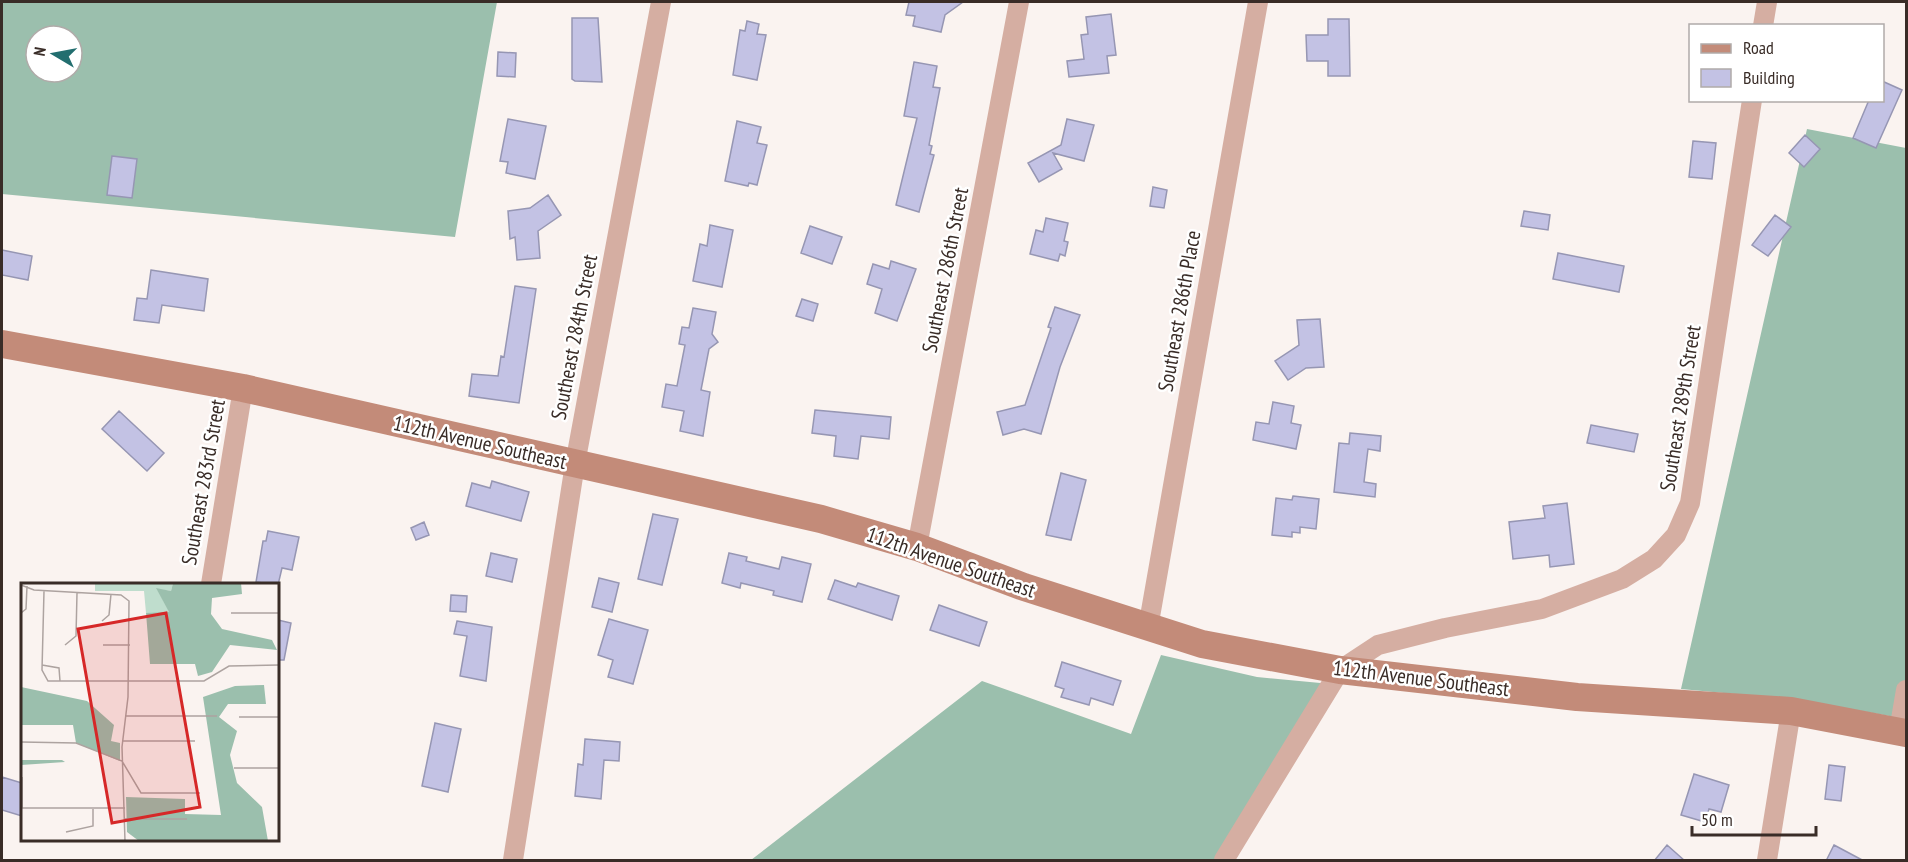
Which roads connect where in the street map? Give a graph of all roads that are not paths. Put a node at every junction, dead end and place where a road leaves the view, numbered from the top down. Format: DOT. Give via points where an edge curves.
graph roads {
  1 [pos="661,2"];
  2 [pos="1019,2"];
  3 [pos="1257,2"];
  4 [pos="1767,2"];
  5 [pos="1763,24"];
  6 [pos="1752,102"];
  7 [pos="2,344"];
  8 [pos="243,388"];
  9 [pos="575,464"];
  10 [pos="917,547"];
  11 [pos="211,583"];
  12 [pos="1148,628"];
  13 [pos="1340,670"];
  14 [pos="1906,690"];
  15 [pos="1791,711"];
  16 [pos="1903,732"];
  17 [pos="513,861"];
  18 [pos="1224,861"];
  19 [pos="1767,861"];
  1 -- 9 [label="street, Southeast 284th Street"];
  2 -- 10 [label="street, Southeast 286th Street"];
  3 -- 12 [label="street, Southeast 286th Place"];
  4 -- 5 [label="street"];
  6 -- 13 [label="street, Southeast 289th Street" via="1690,502 1676,535 1654,559 1622,579 1542,609 1378,645"];
  7 -- 8 [label="street, 112th Avenue Southeast"];
  8 -- 9 [label="street, 112th Avenue Southeast"];
  8 -- 11 [label="street, Southeast 283rd Street"];
  9 -- 10 [label="street, 112th Avenue Southeast" via="821,519"];
  9 -- 17 [label="street, Southeast 284th Street"];
  10 -- 12 [label="street, 112th Avenue Southeast"];
  12 -- 13 [label="street, 112th Avenue Southeast" via="1202,644"];
  13 -- 15 [label="street, 112th Avenue Southeast" via="1577,697"];
  13 -- 18 [label="street"];
  14 -- 16 [label="street"];
  15 -- 16 [label="street, 112th Avenue Southeast"];
  15 -- 19 [label="street"];
}
